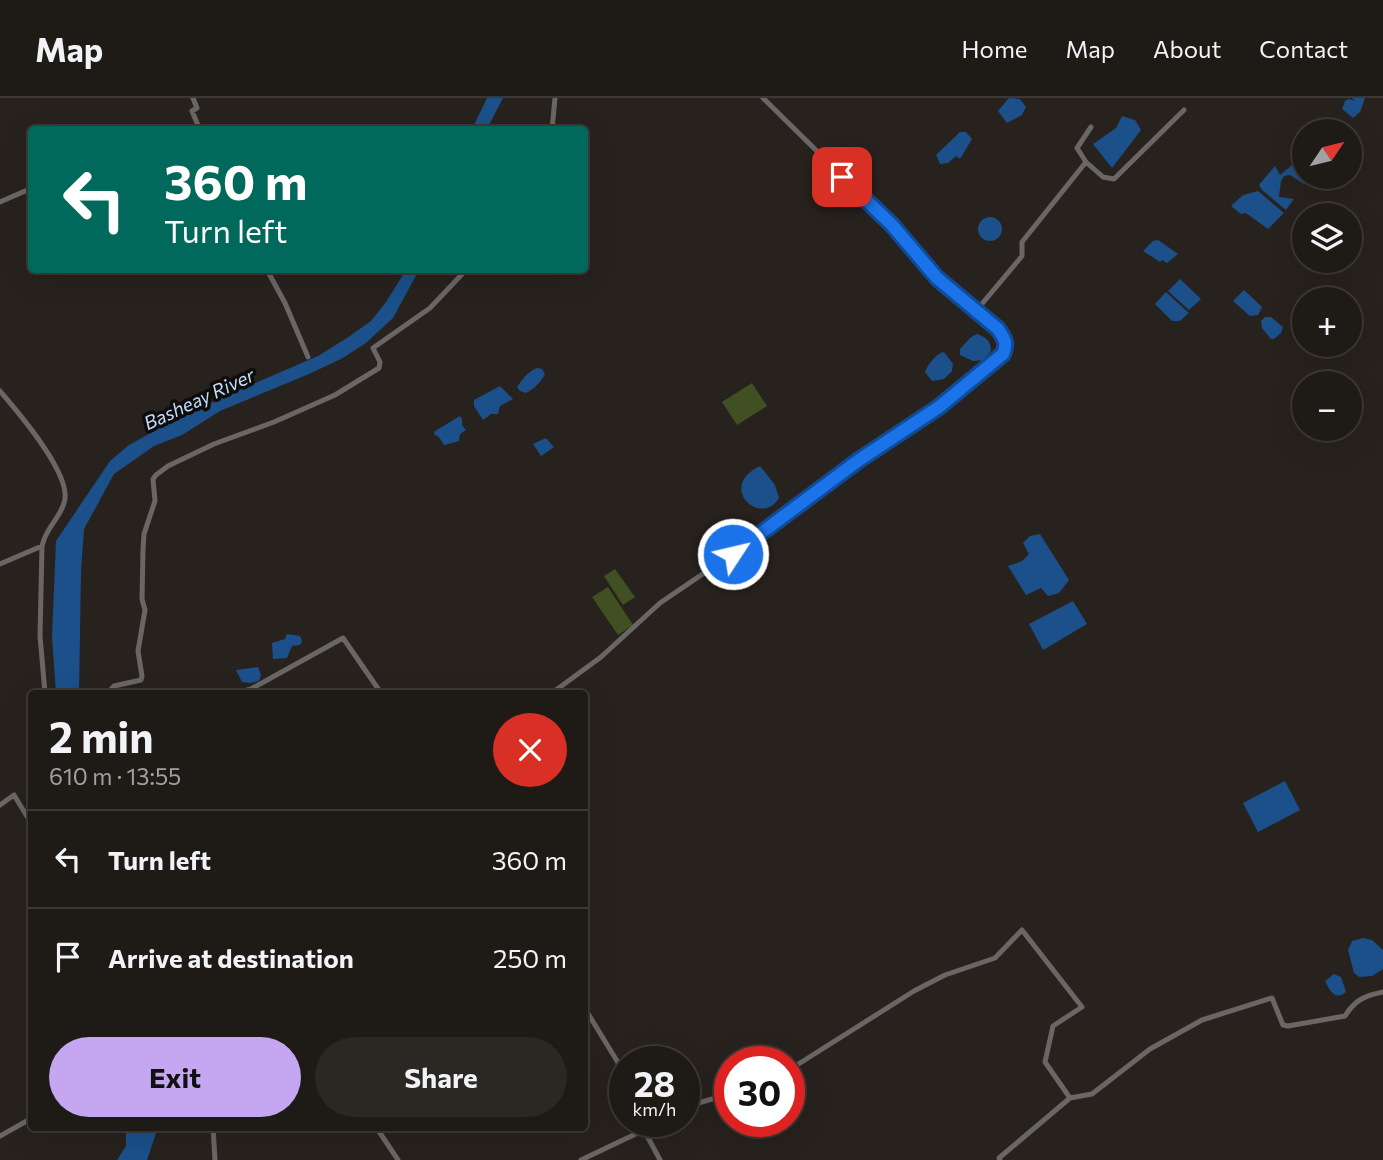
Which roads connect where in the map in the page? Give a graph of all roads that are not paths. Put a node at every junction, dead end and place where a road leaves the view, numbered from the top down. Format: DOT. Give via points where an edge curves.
graph roads {
  1 [pos="193,98"];
  2 [pos="555,98"];
  3 [pos="763,98"];
  4 [pos="1184,110"];
  5 [pos="198,126"];
  6 [pos="552,126"];
  7 [pos="1091,127"];
  8 [pos="1086,162"];
  9 [pos="28,190"];
  10 [pos="0,202"];
  11 [pos="269,273"];
  12 [pos="463,273"];
  13 [pos="976,311"];
  14 [pos="308,358"];
  15 [pos="0,391"];
  16 [pos="42,546"];
  17 [pos="0,564"];
  18 [pos="45,690"];
  19 [pos="111,690"];
  20 [pos="248,690"];
  21 [pos="379,690"];
  22 [pos="556,690"];
  23 [pos="0,805"];
  24 [pos="28,818"];
  25 [pos="1383,992"];
  26 [pos="588,1014"];
  27 [pos="609,1048"];
  28 [pos="805,1060"];
  29 [pos="1070,1098"];
  30 [pos="28,1120"];
  31 [pos="213,1131"];
  32 [pos="379,1131"];
  33 [pos="0,1136"];
  34 [pos="629,1137"];
  35 [pos="647,1137"];
  36 [pos="215,1160"];
  37 [pos="398,1160"];
  38 [pos="581,1160"];
  39 [pos="660,1160"];
  40 [pos="1000,1160"];
  1 -- 5 [label="street"];
  2 -- 6 [label="street"];
  3 -- 13 [label="street" via="892,225 937,278"];
  4 -- 8 [label="street" via="1114,179 1103,177"];
  7 -- 8 [label="street" via="1077,148"];
  8 -- 13 [label="street" via="1022,242 1022,256"];
  9 -- 10 [label="street"];
  11 -- 14 [label="street"];
  12 -- 19 [label="street" via="430,308 373,348 379,368 335,395 214,444 156,475 155,501 144,534 145,610 138,652 142,676"];
  13 -- 22 [label="street" via="1004,338 1003,354 929,414 660,603 601,657"];
  15 -- 16 [label="street" via="46,449 66,494 64,505 44,533"];
  16 -- 17 [label="street"];
  16 -- 18 [label="street" via="40,636"];
  20 -- 21 [label="street" via="343,638"];
  23 -- 24 [label="street" via="14,795"];
  25 -- 29 [label="street" via="1356,1000 1345,1016 1288,1026 1278,1017 1272,998 1202,1020 1150,1049 1092,1094"];
  26 -- 27 [label="street"];
  28 -- 29 [label="street" via="914,991 995,958 1022,930 1082,1006 1054,1026 1045,1062"];
  29 -- 40 [label="street"];
  30 -- 33 [label="street"];
  31 -- 36 [label="street"];
  32 -- 37 [label="street"];
  34 -- 38 [label="street"];
  35 -- 39 [label="street"];
}
